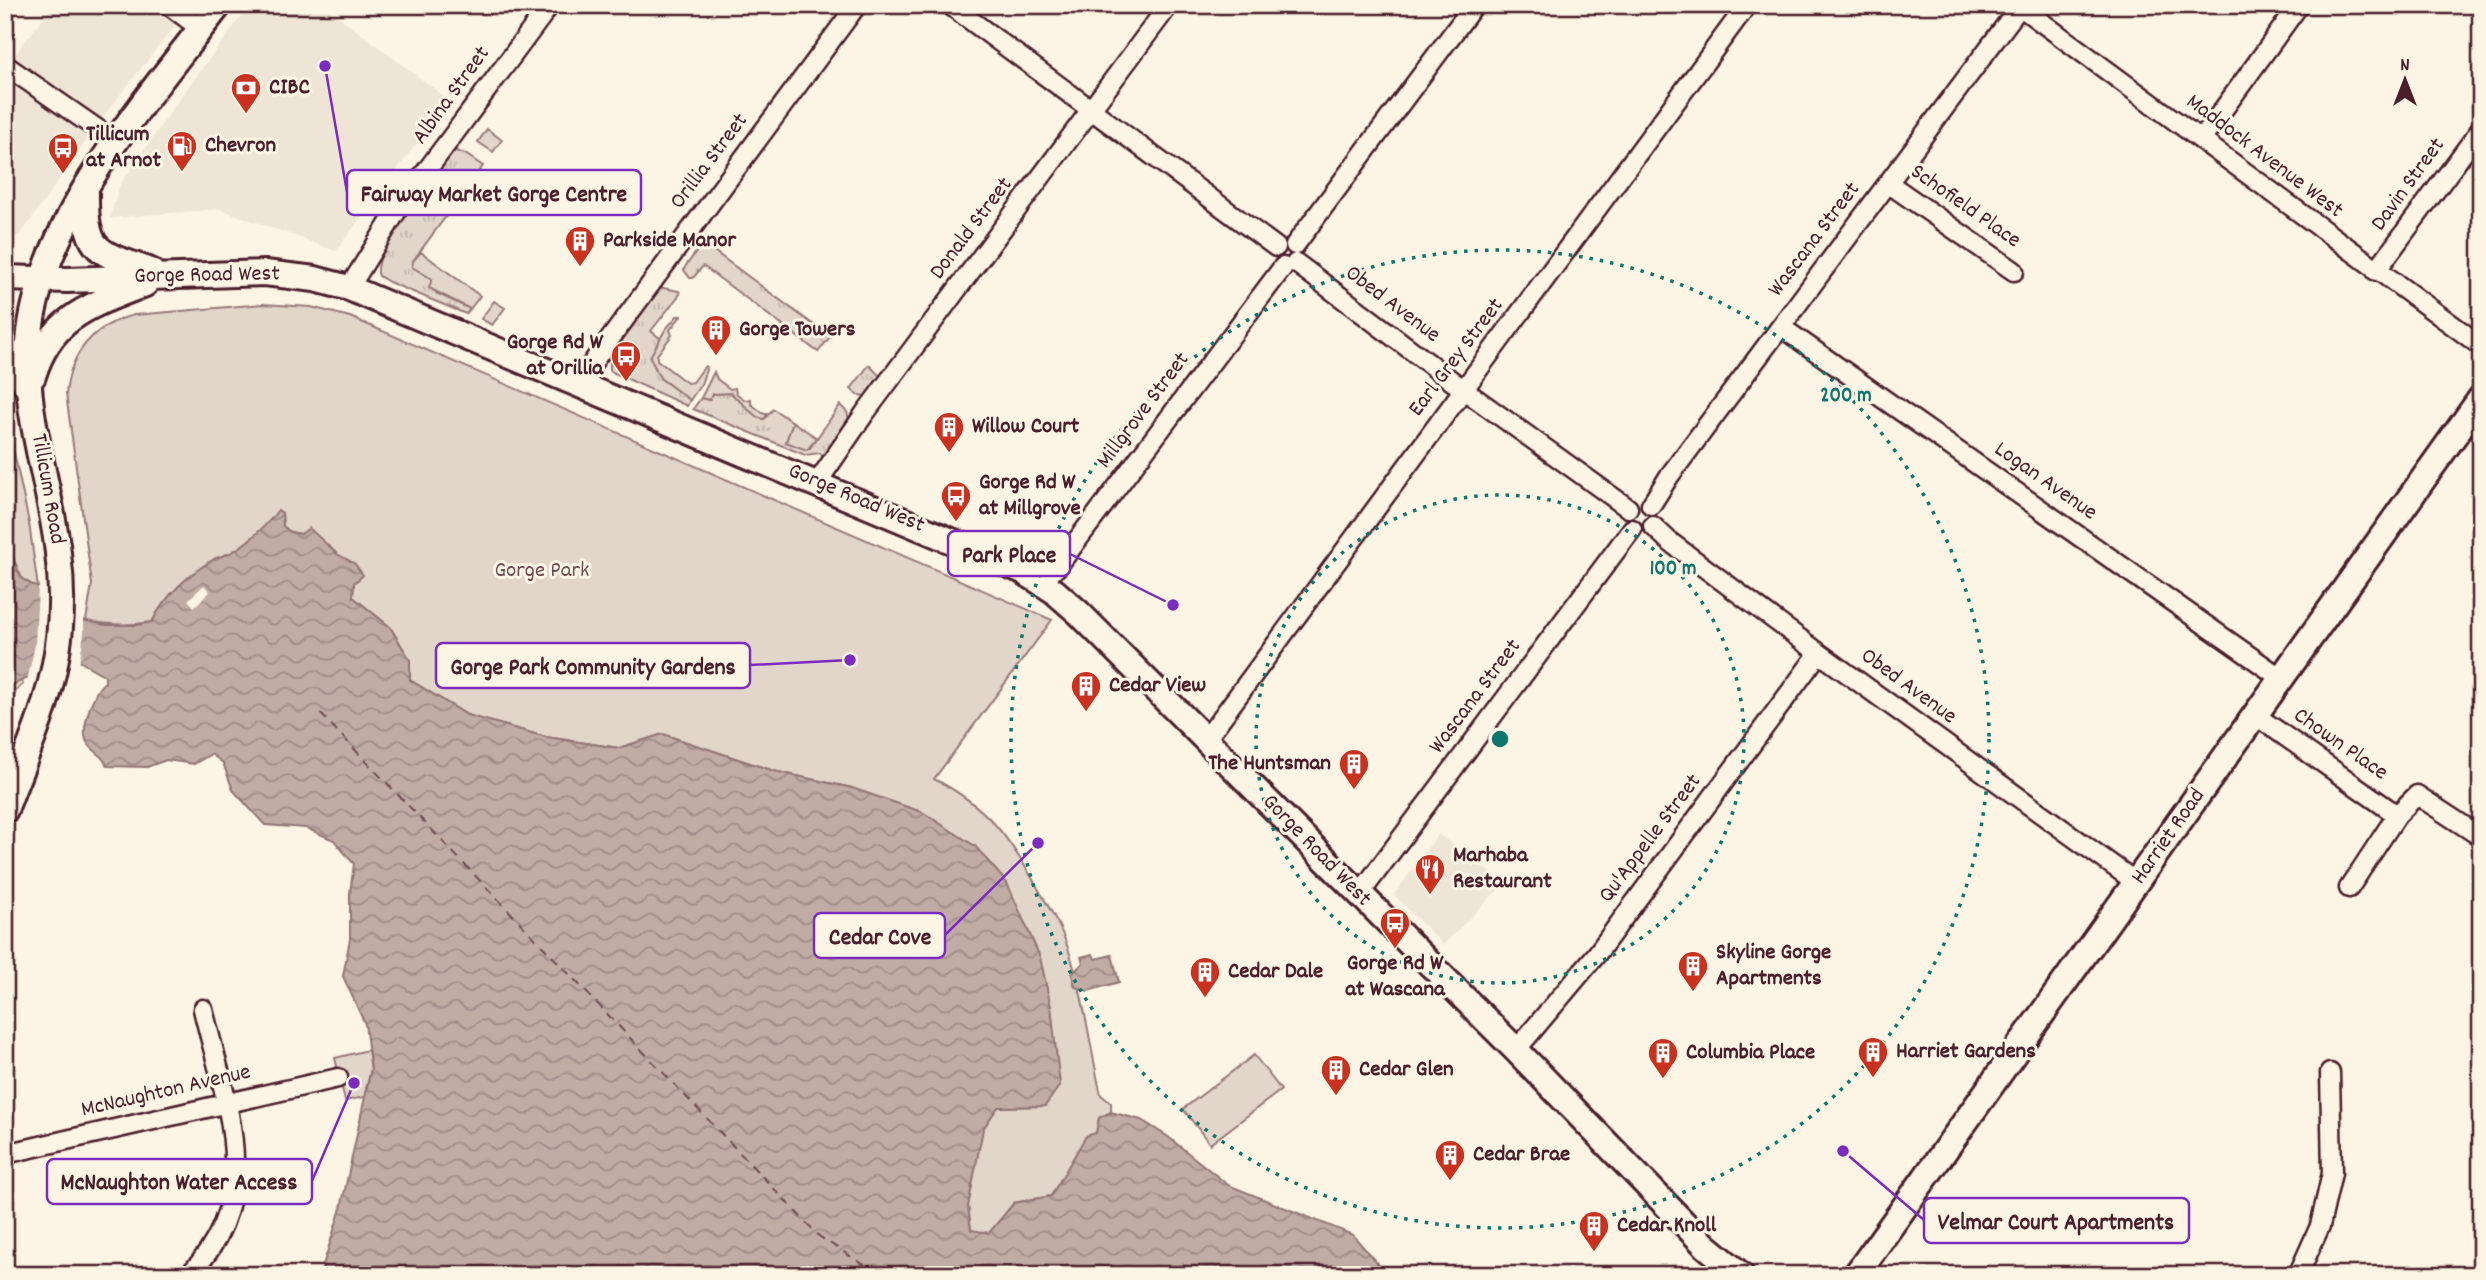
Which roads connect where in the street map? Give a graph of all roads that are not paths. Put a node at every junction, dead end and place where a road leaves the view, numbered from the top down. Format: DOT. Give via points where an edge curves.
graph roads {
  1 [pos="169,5"];
  2 [pos="219,5"];
  3 [pos="550,5"];
  4 [pos="857,5"];
  5 [pos="950,5"];
  6 [pos="1169,5"];
  7 [pos="1474,5"];
  8 [pos="1747,5"];
  9 [pos="2299,5"];
  10 [pos="2019,6"];
  11 [pos="201,29"];
  12 [pos="5,65"];
  13 [pos="1091,110"];
  14 [pos="2481,128"];
  15 [pos="2201,140"];
  16 [pos="116,142"];
  17 [pos="1888,183"];
  18 [pos="86,191"];
  19 [pos="1292,258"];
  20 [pos="2014,271"];
  21 [pos="2376,271"];
  22 [pos="165,276"];
  23 [pos="5,278"];
  24 [pos="42,280"];
  25 [pos="349,288"];
  26 [pos="1781,327"];
  27 [pos="2481,346"];
  28 [pos="5,348"];
  29 [pos="581,384"];
  30 [pos="1464,390"];
  31 [pos="29,391"];
  32 [pos="2481,398"];
  33 [pos="817,483"];
  34 [pos="1651,505"];
  35 [pos="1628,508"];
  36 [pos="1653,526"];
  37 [pos="1632,529"];
  38 [pos="1041,582"];
  39 [pos="1819,653"];
  40 [pos="2281,678"];
  41 [pos="2255,715"];
  42 [pos="1206,739"];
  43 [pos="5,810"];
  44 [pos="2397,815"];
  45 [pos="2481,837"];
  46 [pos="2137,883"];
  47 [pos="2349,888"];
  48 [pos="1359,895"];
  49 [pos="202,1009"];
  50 [pos="1516,1050"];
  51 [pos="2330,1073"];
  52 [pos="338,1077"];
  53 [pos="226,1104"];
  54 [pos="5,1154"];
  55 [pos="1875,1263"];
  56 [pos="189,1275"];
  57 [pos="1741,1275"];
  58 [pos="1856,1275"];
  59 [pos="2298,1275"];
  1 -- 11 [label="street"];
  2 -- 11 [label="main road, Tillicum Road"];
  3 -- 25 [label="street, Albina Street" via="398,209"];
  4 -- 29 [label="street, Orillia Street"];
  5 -- 13 [label="street"];
  6 -- 13 [label="street, Donald Street"];
  7 -- 19 [label="street, Millgrove Street"];
  8 -- 30 [label="street, Earl Grey Street"];
  9 -- 15 [label="street"];
  10 -- 15 [label="street, Maddock Avenue West"];
  10 -- 17 [label="street, Wascana Street"];
  11 -- 16 [label="main road, Tillicum Road"];
  12 -- 16 [label="street"];
  13 -- 19 [label="street" via="1276,247 1287,241"];
  13 -- 33 [label="street, Donald Street" via="864,413"];
  14 -- 21 [label="street, Davin Street"];
  15 -- 21 [label="street, Maddock Avenue West"];
  16 -- 18 [label="main road, Tillicum Road"];
  17 -- 20 [label="street, Schofield Place"];
  17 -- 26 [label="street, Wascana Street"];
  18 -- 22 [label="main road" via="86,221 97,248"];
  18 -- 24 [label="main road, Tillicum Road" via="58,239"];
  19 -- 30 [label="street, Obed Avenue"];
  19 -- 38 [label="street, Millgrove Street"];
  21 -- 27 [label="street, Maddock Avenue West"];
  22 -- 24 [label="main road, Gorge Road West"];
  22 -- 25 [label="main road, Gorge Road West" via="288,274"];
  22 -- 31 [label="main road" via="85,307 64,322 38,358"];
  23 -- 24 [label="main road, Gorge Road West"];
  24 -- 31 [label="main road, Tillicum Road" via="30,331"];
  25 -- 29 [label="main road, Gorge Road West"];
  26 -- 34 [label="street, Wascana Street"];
  26 -- 40 [label="street, Logan Avenue"];
  28 -- 31 [label="main road"];
  29 -- 33 [label="main road, Gorge Road West"];
  30 -- 35 [label="street, Obed Avenue"];
  30 -- 42 [label="street, Earl Grey Street"];
  31 -- 43 [label="main road, Tillicum Road" via="54,521 61,587 58,641 48,692"];
  32 -- 40 [label="main road, Harriet Road"];
  33 -- 38 [label="main road, Gorge Road West" via="990,555"];
  34 -- 35 [label="street" via="1641,501"];
  34 -- 36 [label="street" via="1656,512"];
  35 -- 37 [label="street" via="1627,522"];
  36 -- 37 [label="street" via="1641,532"];
  36 -- 39 [label="street, Obed Avenue"];
  37 -- 48 [label="street, Wascana Street"];
  38 -- 42 [label="main road, Gorge Road West" via="1078,612"];
  39 -- 46 [label="street, Obed Avenue"];
  39 -- 50 [label="street, Qu'Appelle Street" via="1596,955"];
  40 -- 41 [label="main road, Harriet Road"];
  41 -- 44 [label="street, Chown Place"];
  41 -- 46 [label="main road, Harriet Road"];
  42 -- 48 [label="main road, Gorge Road West"];
  44 -- 45 [label="street, Chown Place" via="2417,795"];
  44 -- 47 [label="street, Chown Place"];
  46 -- 55 [label="main road, Harriet Road"];
  48 -- 50 [label="main road, Gorge Road West"];
  49 -- 53 [label="street"];
  50 -- 57 [label="main road, Gorge Road West" via="1706,1246"];
  51 -- 59 [label="street" via="2332,1173 2320,1226"];
  52 -- 53 [label="street, McNaughton Avenue"];
  53 -- 54 [label="street, McNaughton Avenue"];
  53 -- 56 [label="street" via="236,1168 231,1199 216,1240"];
  55 -- 58 [label="main road, Harriet Road"];
}
